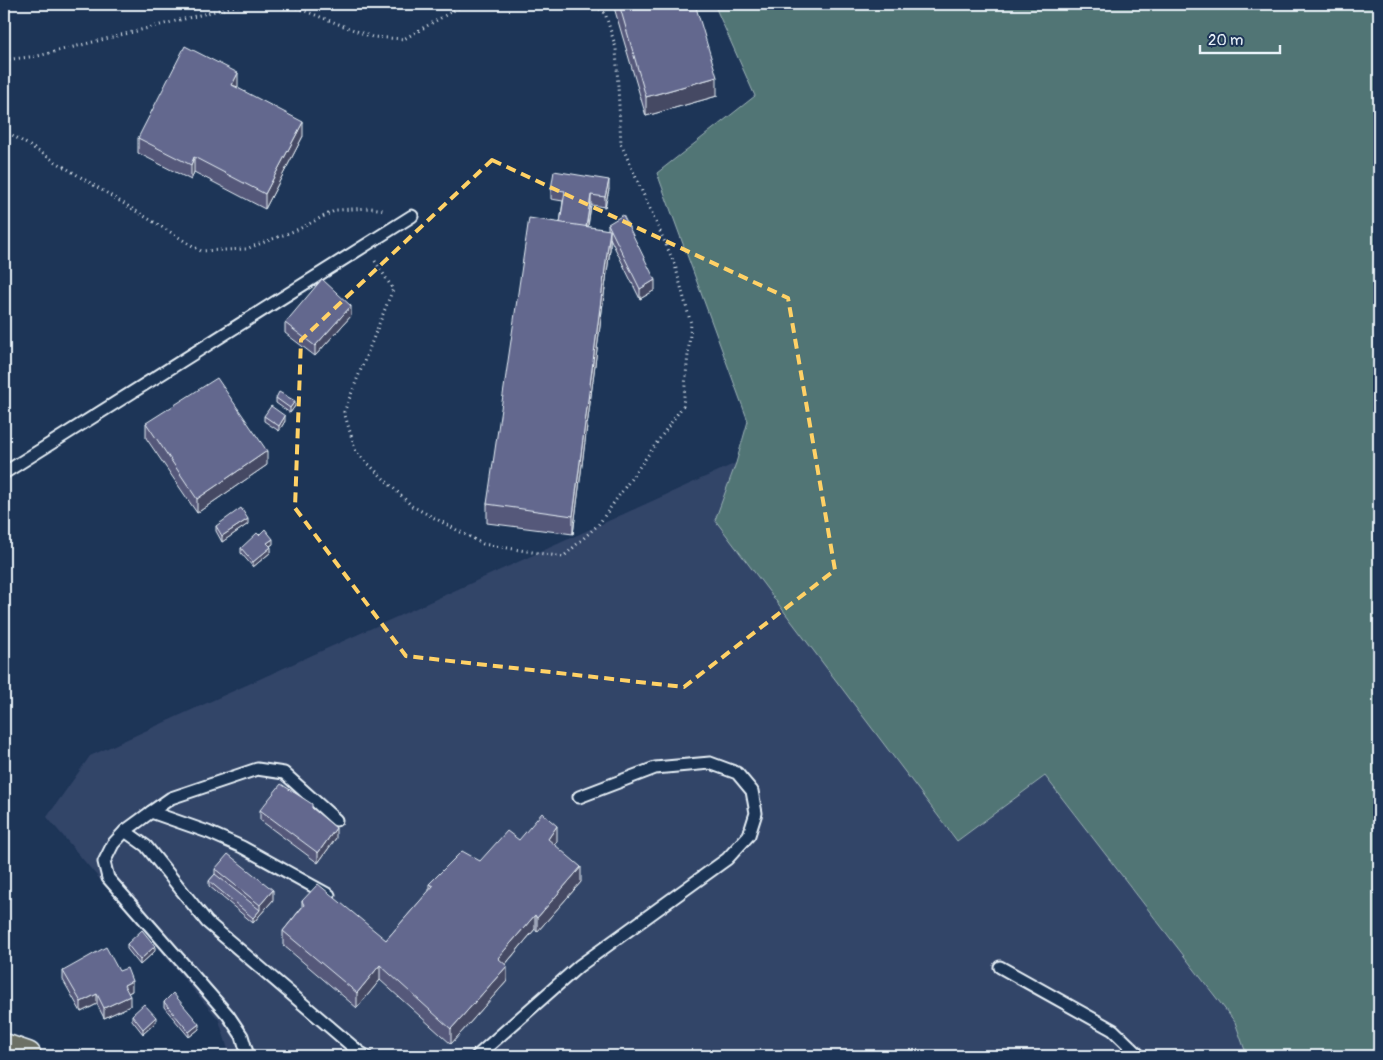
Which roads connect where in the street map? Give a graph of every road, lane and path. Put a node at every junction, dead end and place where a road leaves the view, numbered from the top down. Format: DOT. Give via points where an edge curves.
graph roads {
  1 [pos="243,4"];
  2 [pos="287,4"];
  3 [pos="465,4"];
  4 [pos="593,4"];
  5 [pos="4,60"];
  6 [pos="4,130"];
  7 [pos="412,216"];
  8 [pos="365,245"];
  9 [pos="4,473"];
  10 [pos="580,797"];
  11 [pos="151,812"];
  12 [pos="336,820"];
  13 [pos="125,831"];
  14 [pos="339,903"];
  15 [pos="1000,967"];
  16 [pos="4,1048"];
  17 [pos="27,1056"];
  18 [pos="248,1056"];
  19 [pos="366,1056"];
  20 [pos="477,1056"];
  21 [pos="1140,1056"];
  1 -- 5 [label="path" via="38,56"];
  2 -- 3 [label="path" via="372,38 404,38"];
  4 -- 8 [label="path" via="605,12 616,48 621,144 675,265 691,324 683,406 598,525 563,556 482,544 412,506 356,452 344,412 393,289"];
  6 -- 7 [label="path" via="201,251 246,249 299,229 336,210 371,208"];
  7 -- 8 [label="lane"];
  8 -- 9 [label="lane"];
  10 -- 20 [label="lane" via="655,768 710,763 737,773 752,791 756,813 749,835 727,859 578,966"];
  11 -- 12 [label="lane" via="171,798 257,769 284,773"];
  11 -- 13 [label="lane"];
  11 -- 14 [label="lane" via="242,847 325,891"];
  13 -- 18 [label="lane" via="113,844 104,862 108,878 228,1015 242,1036"];
  13 -- 19 [label="lane" via="146,846 207,922"];
  15 -- 21 [label="lane" via="1113,1030"];
  16 -- 17 [label="main road"];
}
